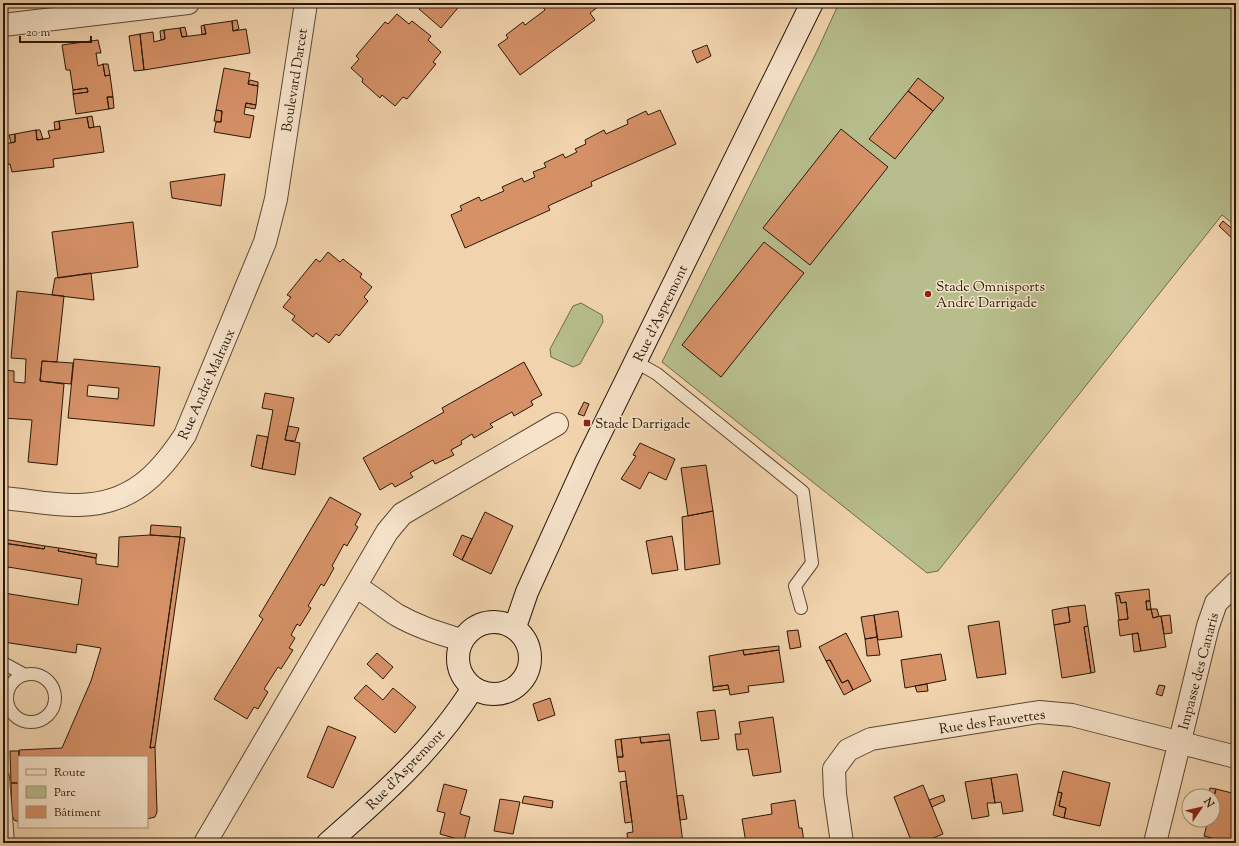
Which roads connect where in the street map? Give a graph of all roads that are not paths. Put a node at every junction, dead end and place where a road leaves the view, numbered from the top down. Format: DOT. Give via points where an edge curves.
graph roads {
  1 [pos="188,3"];
  2 [pos="306,3"];
  3 [pos="812,3"];
  4 [pos="44,11"];
  5 [pos="3,25"];
  6 [pos="282,156"];
  7 [pos="636,362"];
  8 [pos="557,424"];
  9 [pos="3,498"];
  10 [pos="1236,583"];
  11 [pos="356,587"];
  12 [pos="801,608"];
  13 [pos="515,627"];
  14 [pos="461,640"];
  15 [pos="3,663"];
  16 [pos="25,675"];
  17 [pos="473,688"];
  18 [pos="7,714"];
  19 [pos="1178,743"];
  20 [pos="1236,757"];
  21 [pos="3,777"];
  22 [pos="8,843"];
  23 [pos="205,843"];
  24 [pos="328,843"];
  25 [pos="842,843"];
  26 [pos="1155,843"];
  1 -- 4 [label="street"];
  2 -- 6 [label="street, Boulevard Darcet"];
  3 -- 7 [label="street, Rue d'Aspremont"];
  4 -- 5 [label="street"];
  6 -- 9 [label="street, Rue André Malraux" via="276,200 265,242 185,435 169,460 151,479 132,492 110,501 79,506"];
  7 -- 12 [label="lane" via="657,374 803,492 812,563 795,586"];
  7 -- 13 [label="street, Rue d'Aspremont" via="584,467 527,592"];
  8 -- 11 [label="street" via="402,514 387,532"];
  10 -- 19 [label="street, Impasse des Canaris" via="1216,604 1208,626"];
  11 -- 14 [label="street" via="370,594 396,614 425,629"];
  11 -- 23 [label="street"];
  13 -- 14 [label="street" via="495,621 482,624 476,626"];
  13 -- 17 [label="street" via="528,644 530,664 523,680 508,691 491,694"];
  14 -- 17 [label="street" via="457,658 462,675"];
  15 -- 16 [label="lane"];
  16 -- 18 [label="lane" via="19,676 9,686"];
  16 -- 18 [label="lane" via="32,673 45,678 54,689 55,703 48,715 36,722 22,721"];
  17 -- 24 [label="street, Rue d'Aspremont" via="457,714 385,794"];
  19 -- 20 [label="street, Rue des Fauvettes"];
  19 -- 25 [label="street, Rue des Fauvettes" via="1072,715 1039,712 871,739 848,750 834,769"];
  19 -- 26 [label="street"];
  21 -- 22 [label="lane"];
}
